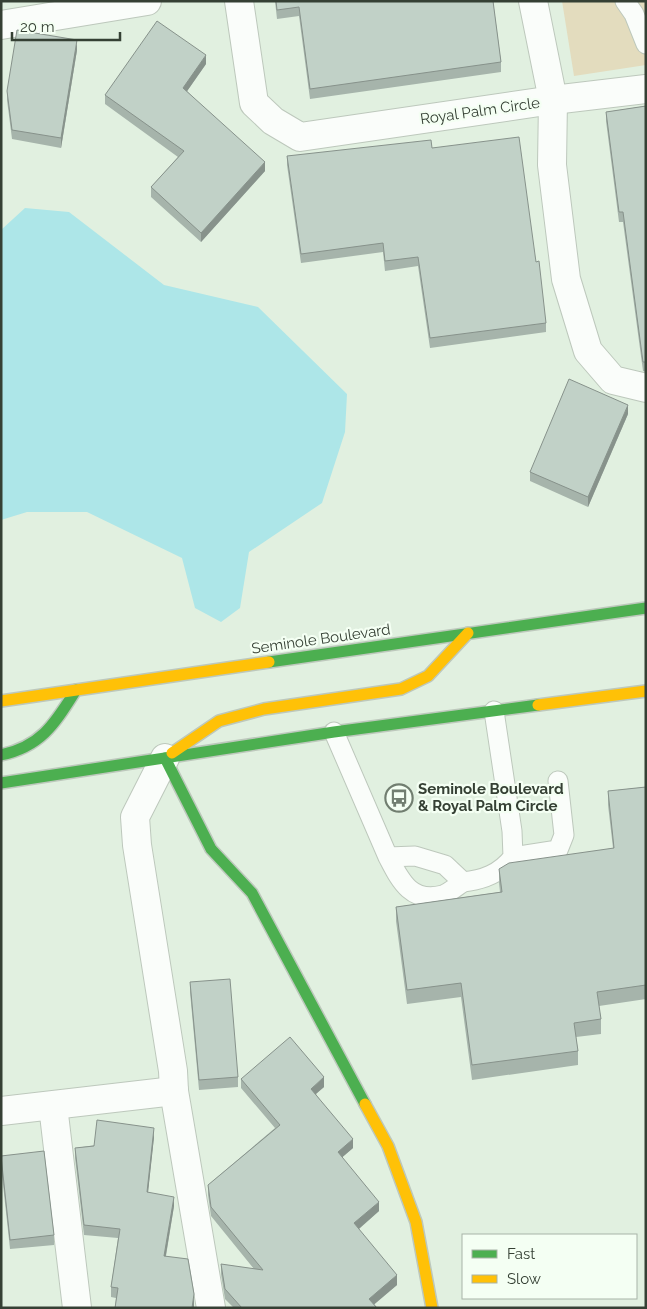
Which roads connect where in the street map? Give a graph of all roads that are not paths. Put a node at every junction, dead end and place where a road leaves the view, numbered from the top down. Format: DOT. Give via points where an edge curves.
graph roads {
  1 [pos="147,1"];
  2 [pos="239,1"];
  3 [pos="533,1"];
  4 [pos="625,1"];
  5 [pos="1,25"];
  6 [pos="646,44"];
  7 [pos="646,89"];
  8 [pos="553,100"];
  9 [pos="646,388"];
  10 [pos="646,608"];
  11 [pos="468,633"];
  12 [pos="76,690"];
  13 [pos="646,690"];
  14 [pos="1,701"];
  15 [pos="494,711"];
  16 [pos="334,732"];
  17 [pos="1,755"];
  18 [pos="165,758"];
  19 [pos="558,781"];
  20 [pos="1,783"];
  21 [pos="388,857"];
  22 [pos="513,857"];
  23 [pos="463,882"];
  24 [pos="174,1091"];
  25 [pos="53,1106"];
  26 [pos="1,1111"];
  27 [pos="77,1308"];
  28 [pos="211,1308"];
  29 [pos="432,1308"];
  1 -- 5 [label="street"];
  2 -- 8 [label="street, Royal Palm Circle" via="254,102 273,122 300,137"];
  3 -- 8 [label="street"];
  4 -- 6 [label="lane"];
  7 -- 8 [label="street"];
  8 -- 9 [label="street, Royal Palm Circle" via="552,165 566,280 588,350 613,380"];
  10 -- 11 [label="main road, Seminole Boulevard"];
  11 -- 12 [label="main road, Seminole Boulevard"];
  11 -- 18 [label="main road" via="428,676 401,689 264,709 219,721"];
  12 -- 14 [label="main road, Seminole Boulevard"];
  12 -- 17 [label="main road" via="49,731 35,744"];
  13 -- 15 [label="main road"];
  15 -- 16 [label="main road"];
  15 -- 22 [label="lane"];
  16 -- 18 [label="main road"];
  16 -- 21 [label="lane"];
  18 -- 20 [label="main road"];
  18 -- 24 [label="street" via="135,817"];
  18 -- 29 [label="main road" via="211,849 252,893 388,1146 416,1222"];
  19 -- 22 [label="lane" via="564,835 558,850"];
  21 -- 23 [label="lane" via="415,856 445,865"];
  21 -- 23 [label="lane" via="402,884 419,896 443,895"];
  22 -- 23 [label="lane" via="503,870 479,880"];
  24 -- 25 [label="street"];
  24 -- 28 [label="street"];
  25 -- 26 [label="street"];
  25 -- 27 [label="street"];
}
